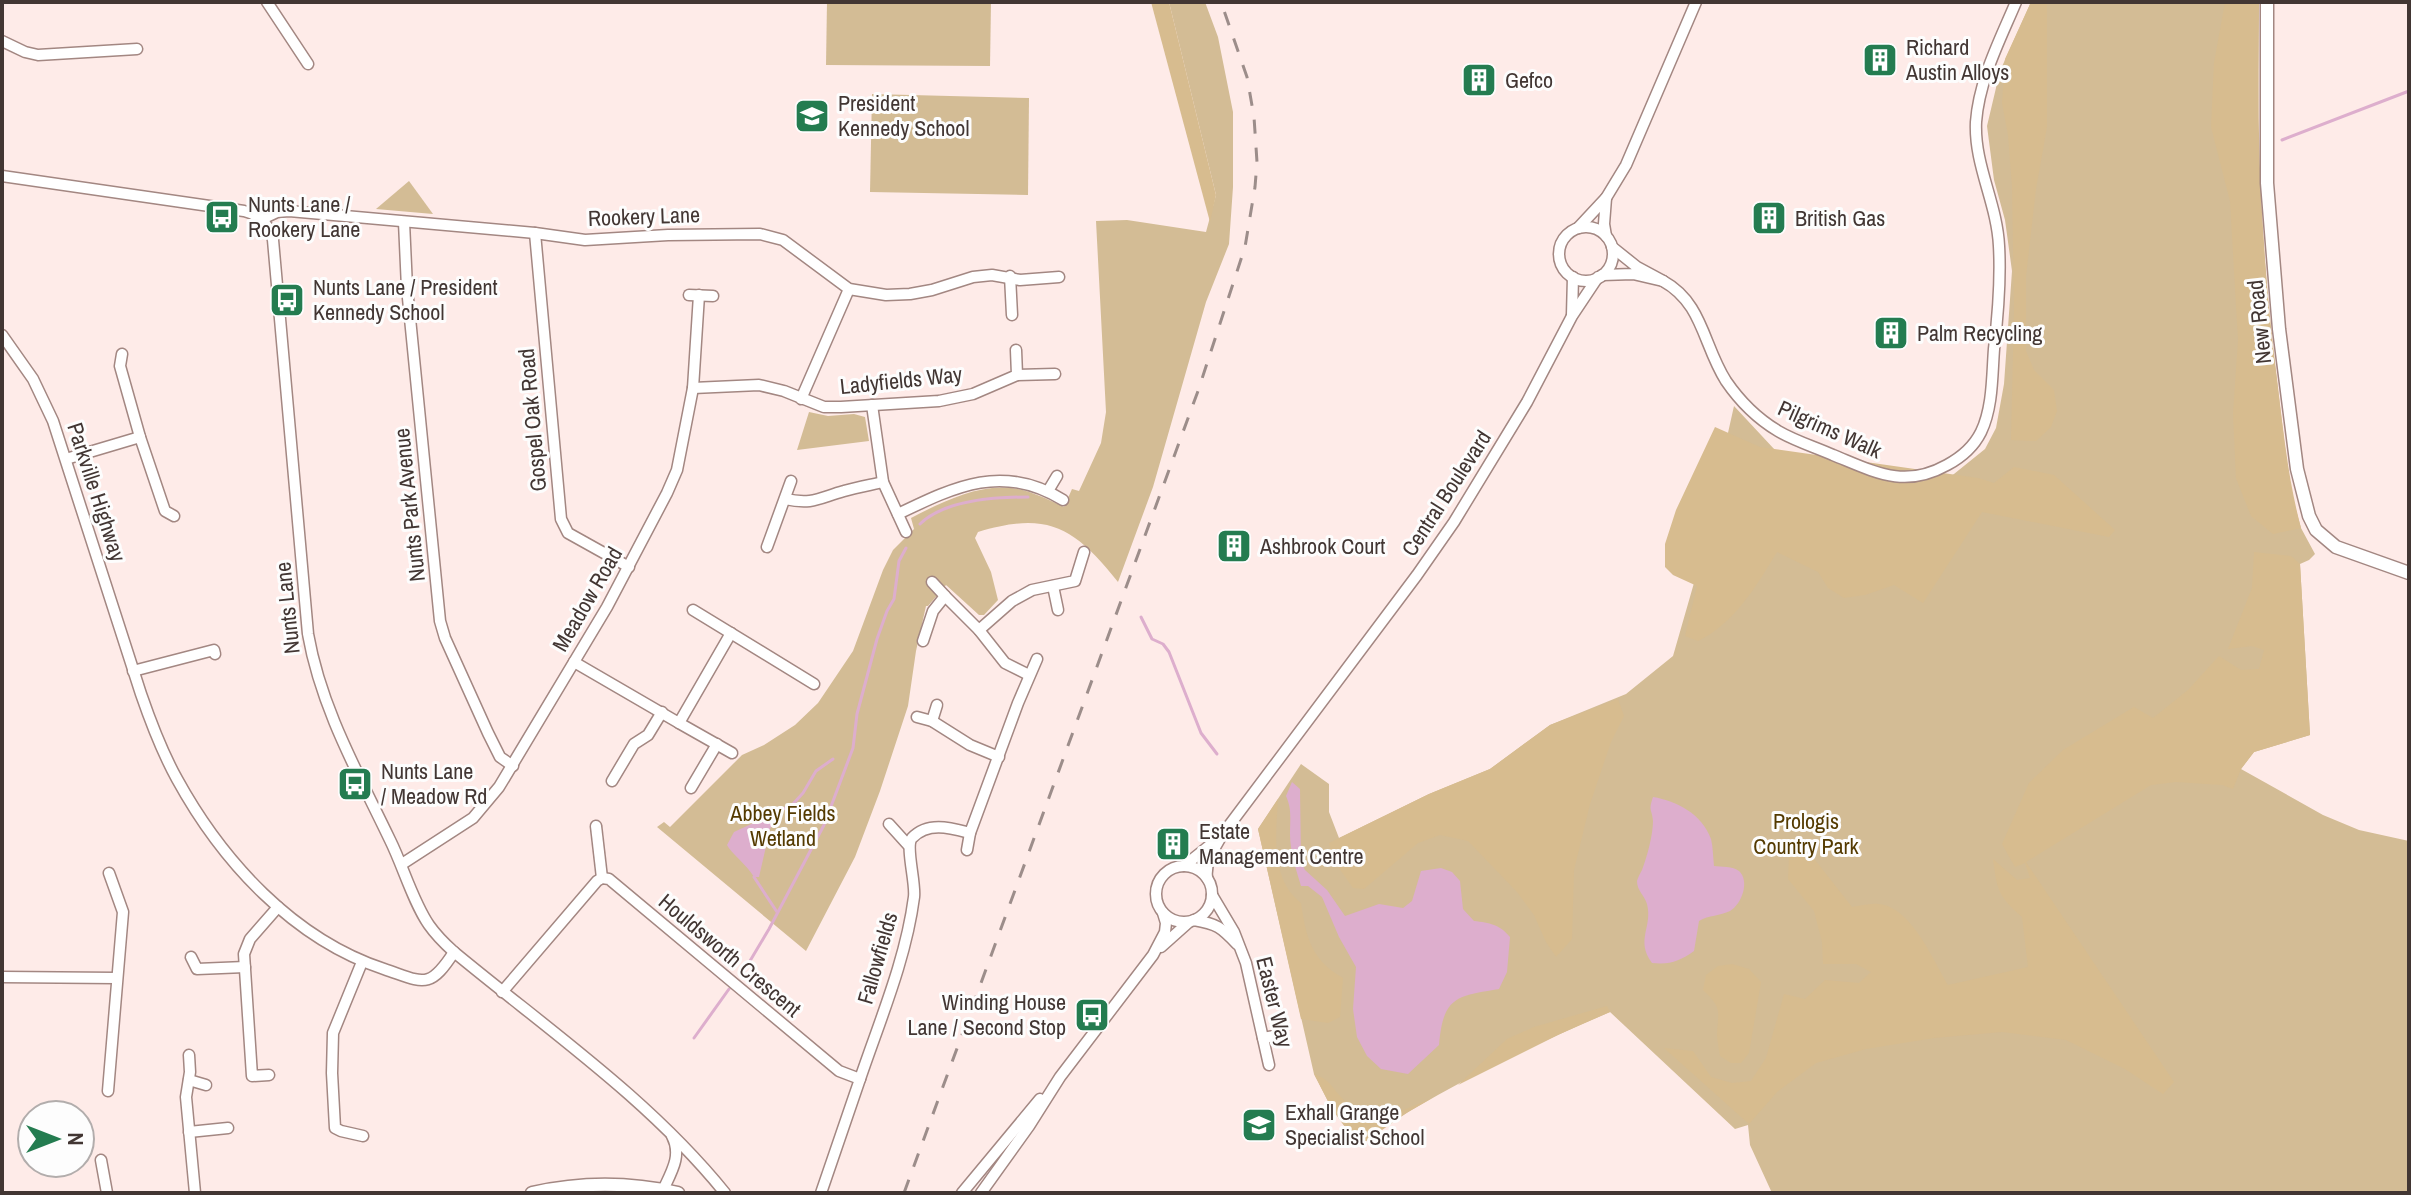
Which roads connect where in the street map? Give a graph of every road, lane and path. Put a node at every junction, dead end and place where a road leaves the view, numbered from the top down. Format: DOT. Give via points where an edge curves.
graph roads {
  1 [pos="267,2"];
  2 [pos="1696,2"];
  3 [pos="2016,2"];
  4 [pos="2267,2"];
  5 [pos="2,41"];
  6 [pos="137,49"];
  7 [pos="308,64"];
  8 [pos="2,176"];
  9 [pos="1606,198"];
  10 [pos="262,219"];
  11 [pos="404,222"];
  12 [pos="1578,228"];
  13 [pos="535,233"];
  14 [pos="1606,236"];
  15 [pos="1612,247"];
  16 [pos="1010,276"];
  17 [pos="1600,276"];
  18 [pos="1059,277"];
  19 [pos="1573,277"];
  20 [pos="1663,281"];
  21 [pos="849,289"];
  22 [pos="713,296"];
  23 [pos="1012,315"];
  24 [pos="1572,316"];
  25 [pos="2,335"];
  26 [pos="1016,350"];
  27 [pos="122,354"];
  28 [pos="1055,374"];
  29 [pos="1017,375"];
  30 [pos="693,388"];
  31 [pos="801,399"];
  32 [pos="872,405"];
  33 [pos="140,437"];
  34 [pos="66,459"];
  35 [pos="1057,476"];
  36 [pos="791,481"];
  37 [pos="883,482"];
  38 [pos="1048,491"];
  39 [pos="785,499"];
  40 [pos="1063,500"];
  41 [pos="898,514"];
  42 [pos="174,516"];
  43 [pos="905,530"];
  44 [pos="767,547"];
  45 [pos="1084,552"];
  46 [pos="629,567"];
  47 [pos="2409,573"];
  48 [pos="932,582"];
  49 [pos="1053,586"];
  50 [pos="945,596"];
  51 [pos="693,610"];
  52 [pos="1058,610"];
  53 [pos="979,630"];
  54 [pos="731,633"];
  55 [pos="923,641"];
  56 [pos="215,650"];
  57 [pos="1037,659"];
  58 [pos="574,662"];
  59 [pos="133,671"];
  60 [pos="1029,675"];
  61 [pos="814,684"];
  62 [pos="937,705"];
  63 [pos="662,712"];
  64 [pos="917,717"];
  65 [pos="932,721"];
  66 [pos="679,723"];
  67 [pos="717,744"];
  68 [pos="732,753"];
  69 [pos="999,757"];
  70 [pos="513,766"];
  71 [pos="612,781"];
  72 [pos="691,788"];
  73 [pos="889,824"];
  74 [pos="596,826"];
  75 [pos="970,833"];
  76 [pos="1222,835"];
  77 [pos="908,845"];
  78 [pos="967,850"];
  79 [pos="402,864"];
  80 [pos="1184,866"];
  81 [pos="109,873"];
  82 [pos="602,878"];
  83 [pos="1207,878"];
  84 [pos="1212,895"];
  85 [pos="278,907"];
  86 [pos="1163,913"];
  87 [pos="1192,921"];
  88 [pos="1241,949"];
  89 [pos="454,952"];
  90 [pos="1153,955"];
  91 [pos="191,957"];
  92 [pos="362,962"];
  93 [pos="245,967"];
  94 [pos="2,977"];
  95 [pos="116,978"];
  96 [pos="502,992"];
  97 [pos="1279,1035"];
  98 [pos="1263,1038"];
  99 [pos="189,1055"];
  100 [pos="1269,1065"];
  101 [pos="269,1075"];
  102 [pos="1060,1077"];
  103 [pos="860,1079"];
  104 [pos="189,1080"];
  105 [pos="206,1085"];
  106 [pos="108,1091"];
  107 [pos="666,1127"];
  108 [pos="228,1128"];
  109 [pos="189,1132"];
  110 [pos="363,1136"];
  111 [pos="101,1160"];
  112 [pos="663,1190"];
  113 [pos="107,1193"];
  114 [pos="195,1193"];
  115 [pos="532,1193"];
  116 [pos="678,1193"];
  117 [pos="725,1193"];
  118 [pos="821,1193"];
  119 [pos="962,1193"];
  120 [pos="981,1193"];
  1 -- 7 [label="street"];
  2 -- 9 [label="street" via="1626,165"];
  3 -- 20 [label="street, Pilgrims Walk" via="1988,70 1976,123 1978,159 1999,245 1999,303 1988,413 1968,450 1928,475 1889,476 1774,429 1726,380 1689,302"];
  4 -- 47 [label="street, New Road" via="2267,183 2297,469 2316,530 2336,547"];
  5 -- 6 [label="street" via="38,55"];
  8 -- 10 [label="street" via="244,211"];
  9 -- 12 [label="street"];
  9 -- 14 [label="street"];
  10 -- 11 [label="street, Rookery Lane" via="289,211"];
  10 -- 79 [label="street, Nunts Lane" via="273,240 313,662 331,715"];
  11 -- 13 [label="street, Rookery Lane"];
  11 -- 70 [label="street, Nunts Park Avenue" via="440,621 500,757"];
  12 -- 14 [label="street" via="1591,227"];
  12 -- 19 [label="street" via="1560,248 1560,261"];
  13 -- 21 [label="street, Rookery Lane" via="585,240 760,234 783,240"];
  13 -- 46 [label="street, Gospel Oak Road" via="561,519 568,533"];
  14 -- 15 [label="street"];
  15 -- 17 [label="street" via="1611,261"];
  15 -- 20 [label="street, Pilgrims Walk"];
  16 -- 18 [label="street, Rookery Lane"];
  16 -- 21 [label="street, Rookery Lane" via="973,277 910,294"];
  16 -- 23 [label="street"];
  17 -- 19 [label="street"];
  17 -- 20 [label="street" via="1633,274"];
  17 -- 24 [label="street, Central Boulevard"];
  19 -- 24 [label="street, Central Boulevard"];
  21 -- 31 [label="street"];
  22 -- 30 [label="street, Meadow Road" via="694,295"];
  24 -- 76 [label="street, Central Boulevard" via="1454,522"];
  25 -- 34 [label="street, Parkville Highway" via="44,399"];
  26 -- 29 [label="street"];
  27 -- 33 [label="street" via="120,366"];
  28 -- 29 [label="street, Ladyfields Way"];
  29 -- 32 [label="street, Ladyfields Way" via="973,394"];
  30 -- 31 [label="street, Ladyfields Way" via="759,385"];
  30 -- 46 [label="street, Meadow Road" via="677,470"];
  31 -- 32 [label="street, Ladyfields Way" via="824,407"];
  32 -- 37 [label="street"];
  33 -- 34 [label="street"];
  33 -- 42 [label="street" via="165,511"];
  34 -- 59 [label="street, Parkville Highway"];
  35 -- 38 [label="street"];
  36 -- 39 [label="street"];
  37 -- 39 [label="street" via="812,502"];
  37 -- 41 [label="street"];
  38 -- 40 [label="street"];
  38 -- 41 [label="street" via="1021,481 988,481 948,490"];
  39 -- 44 [label="street"];
  41 -- 43 [label="street"];
  45 -- 49 [label="street" via="1075,581"];
  46 -- 58 [label="street, Meadow Road"];
  48 -- 50 [label="street"];
  49 -- 52 [label="street"];
  49 -- 53 [label="street" via="1012,601"];
  50 -- 53 [label="street"];
  50 -- 55 [label="street" via="933,611"];
  51 -- 54 [label="street"];
  53 -- 60 [label="street" via="1005,663"];
  54 -- 61 [label="street"];
  54 -- 66 [label="street"];
  56 -- 59 [label="street"];
  57 -- 60 [label="street"];
  58 -- 63 [label="street"];
  58 -- 70 [label="street, Meadow Road"];
  59 -- 85 [label="street, Parkville Highway" via="175,777 221,846"];
  60 -- 69 [label="street"];
  62 -- 65 [label="street"];
  63 -- 66 [label="street"];
  63 -- 71 [label="street"];
  64 -- 65 [label="street"];
  65 -- 69 [label="street"];
  66 -- 67 [label="street"];
  67 -- 68 [label="street"];
  67 -- 72 [label="street"];
  69 -- 75 [label="street"];
  70 -- 79 [label="street, Meadow Road" via="473,818"];
  73 -- 77 [label="street"];
  74 -- 82 [label="street"];
  75 -- 77 [label="street" via="931,827"];
  75 -- 78 [label="street"];
  76 -- 80 [label="street, Central Boulevard"];
  76 -- 83 [label="street, Central Boulevard"];
  77 -- 103 [label="street, Fallowfields" via="915,891 912,915"];
  79 -- 89 [label="street, Nunts Lane" via="429,925"];
  80 -- 83 [label="street"];
  80 -- 86 [label="street" via="1169,871 1158,885 1156,897"];
  81 -- 95 [label="street" via="123,912"];
  82 -- 96 [label="street"];
  82 -- 103 [label="street, Houldsworth Crescent" via="839,1071"];
  83 -- 84 [label="street"];
  84 -- 87 [label="street" via="1208,909"];
  84 -- 88 [label="street, Easter Way"];
  85 -- 92 [label="street, Parkville Highway"];
  85 -- 93 [label="street" via="245,947"];
  86 -- 87 [label="street" via="1178,922"];
  86 -- 90 [label="street" via="1166,927"];
  87 -- 88 [label="street, Easter Way" via="1215,924"];
  87 -- 90 [label="street"];
  88 -- 98 [label="street, Easter Way"];
  89 -- 92 [label="street, Parkville Highway" via="441,972 427,981"];
  89 -- 96 [label="street, Nunts Lane"];
  90 -- 102 [label="street"];
  91 -- 93 [label="street" via="197,969"];
  92 -- 110 [label="street" via="333,1033 332,1073 335,1128"];
  93 -- 101 [label="street" via="252,1076"];
  94 -- 95 [label="street"];
  95 -- 106 [label="street"];
  96 -- 107 [label="street, Nunts Lane"];
  97 -- 98 [label="street"];
  98 -- 100 [label="street, Easter Way"];
  99 -- 104 [label="street"];
  102 -- 119 [label="street"];
  102 -- 120 [label="street"];
  103 -- 118 [label="street"];
  104 -- 105 [label="street"];
  104 -- 109 [label="street"];
  107 -- 112 [label="street" via="676,1143 677,1158"];
  107 -- 117 [label="street, Nunts Lane"];
  108 -- 109 [label="street"];
  109 -- 114 [label="street"];
  111 -- 113 [label="street"];
  112 -- 115 [label="street" via="606,1184"];
  112 -- 116 [label="street"];
}
